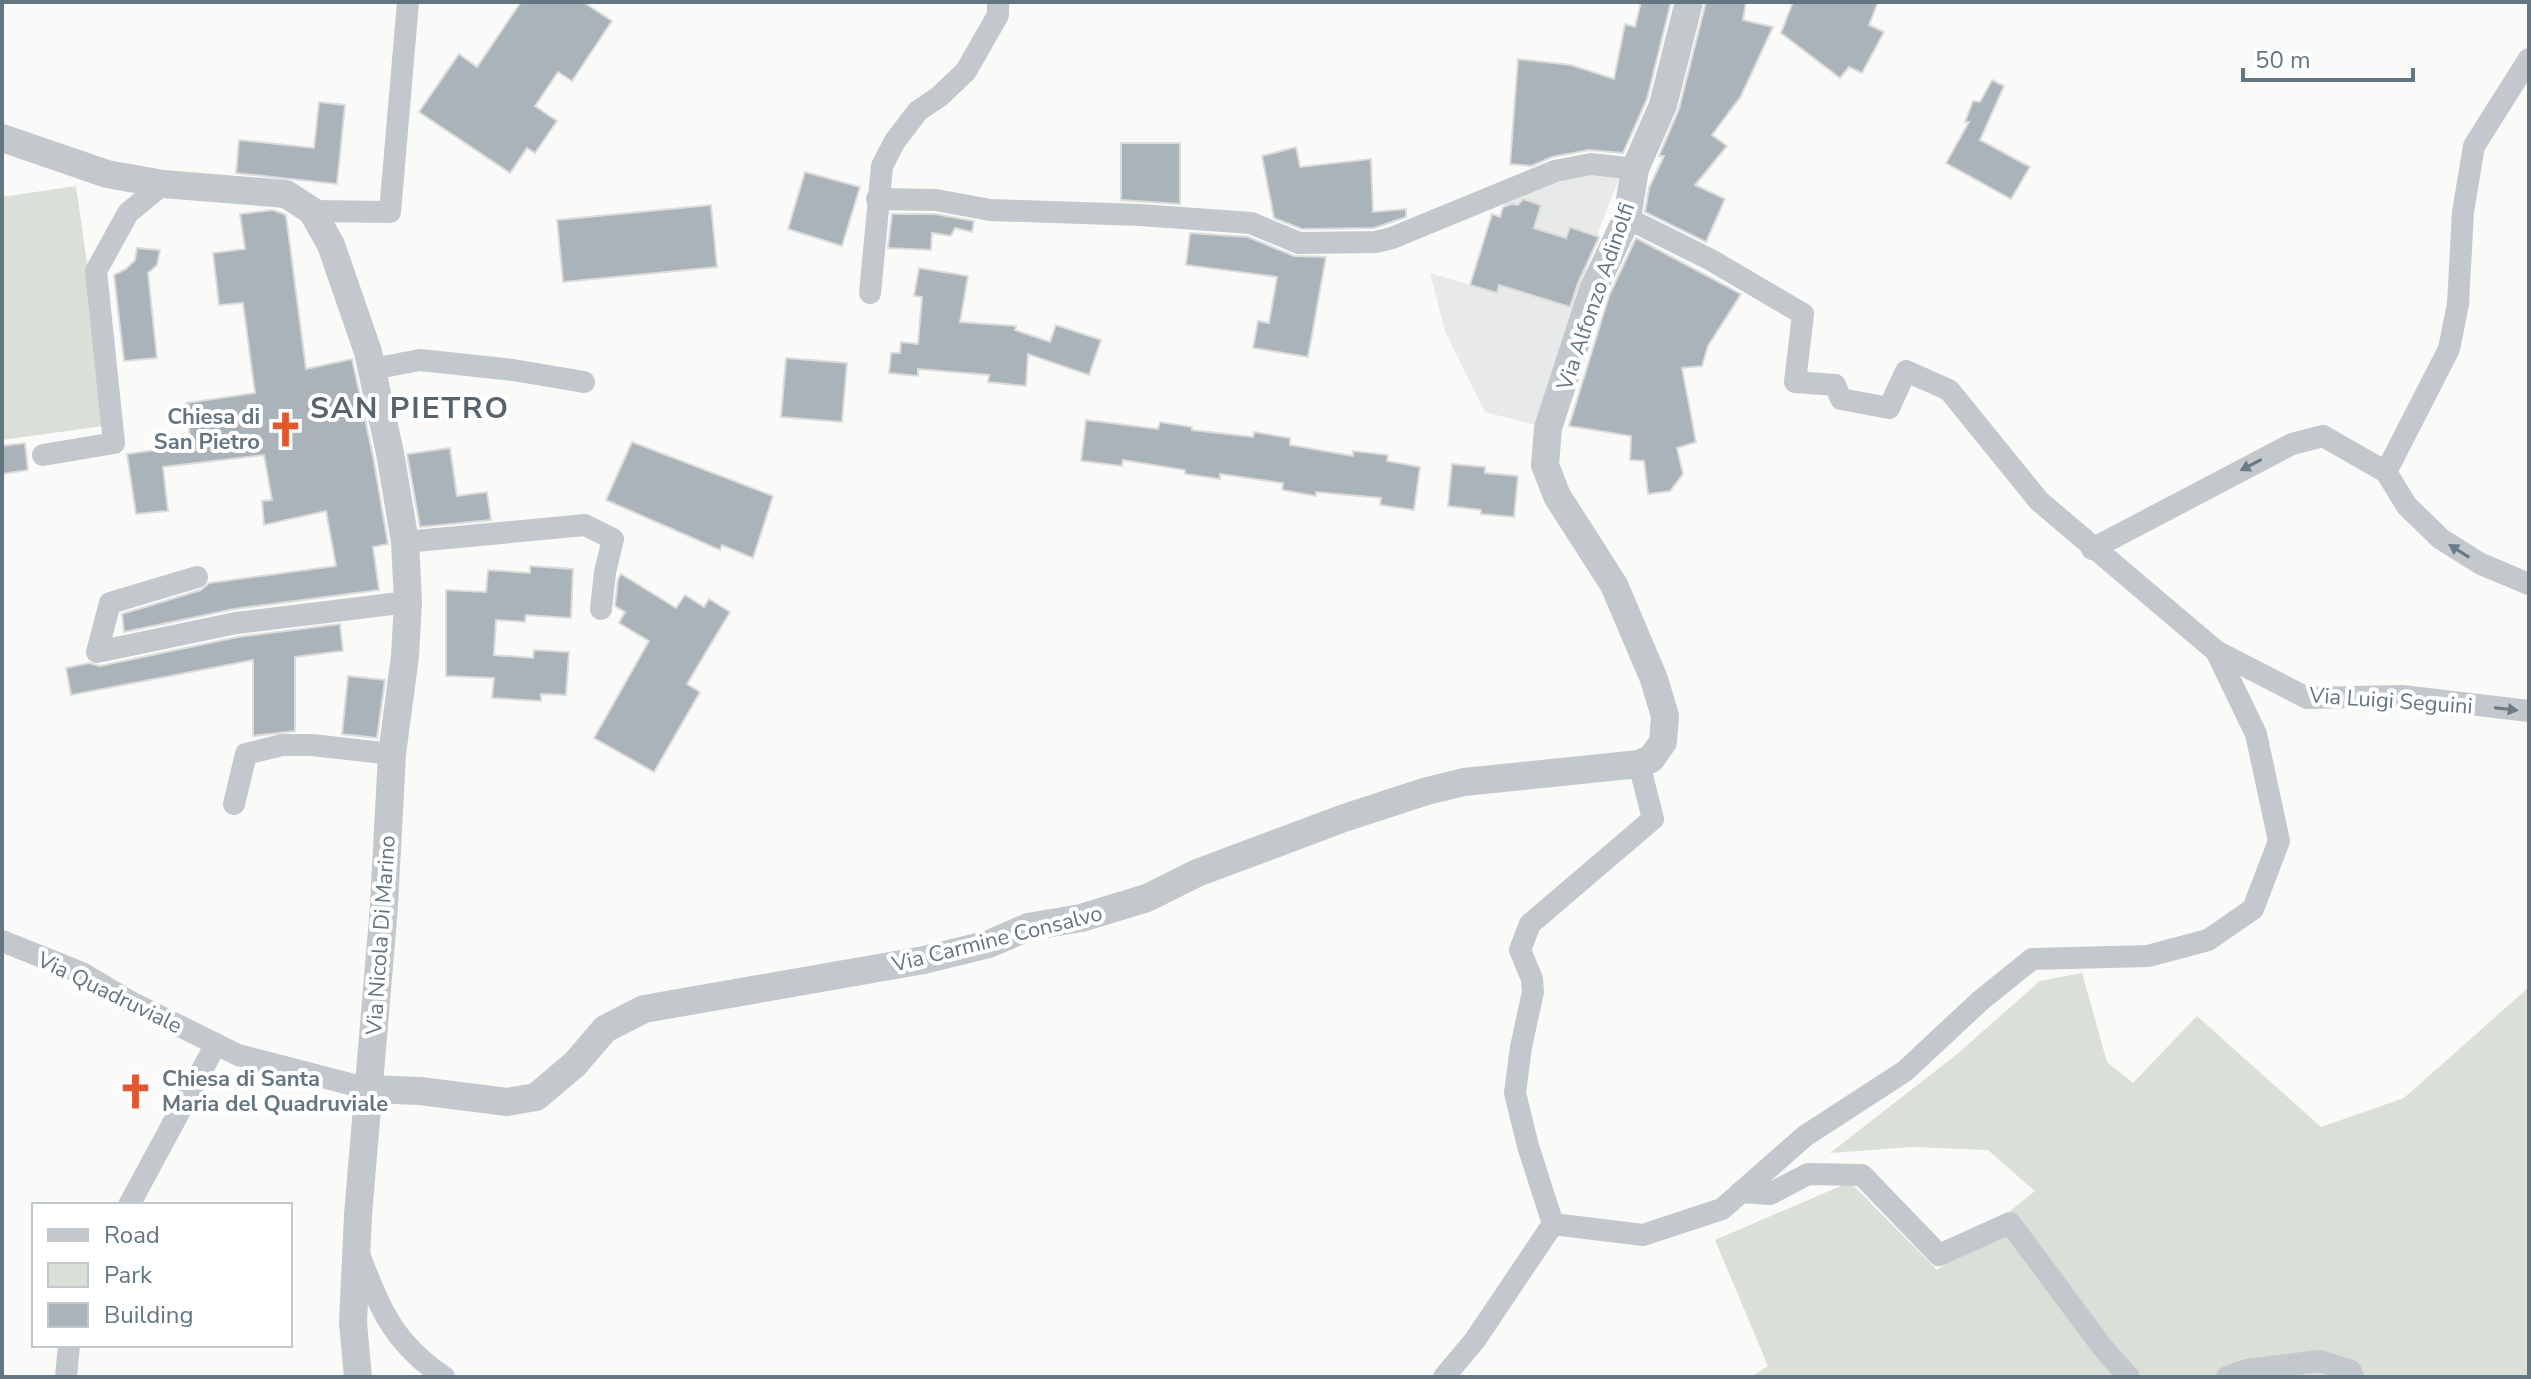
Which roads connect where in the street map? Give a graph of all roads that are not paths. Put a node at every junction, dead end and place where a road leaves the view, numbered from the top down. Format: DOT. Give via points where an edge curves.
graph roads {
  1 [pos="408,2"];
  2 [pos="998,2"];
  3 [pos="1689,2"];
  4 [pos="2529,59"];
  5 [pos="2,138"];
  6 [pos="1635,169"];
  7 [pos="163,184"];
  8 [pos="877,199"];
  9 [pos="312,211"];
  10 [pos="1627,218"];
  11 [pos="870,293"];
  12 [pos="372,369"];
  13 [pos="584,382"];
  14 [pos="43,455"];
  15 [pos="2386,472"];
  16 [pos="405,542"];
  17 [pos="2092,549"];
  18 [pos="197,577"];
  19 [pos="2529,584"];
  20 [pos="408,602"];
  21 [pos="601,609"];
  22 [pos="2216,651"];
  23 [pos="2529,711"];
  24 [pos="392,754"];
  25 [pos="1639,764"];
  26 [pos="234,804"];
  27 [pos="2,941"];
  28 [pos="216,1044"];
  29 [pos="369,1089"];
  30 [pos="1741,1192"];
  31 [pos="130,1203"];
  32 [pos="1553,1224"];
  33 [pos="357,1251"];
  34 [pos="69,1347"];
  35 [pos="66,1377"];
  36 [pos="358,1377"];
  37 [pos="444,1377"];
  38 [pos="1444,1377"];
  39 [pos="2129,1377"];
  40 [pos="2227,1377"];
  41 [pos="2353,1377"];
  1 -- 9 [label="street" via="390,212"];
  2 -- 8 [label="street" via="998,15 966,71 918,111 895,141 882,166"];
  3 -- 6 [label="street, Via Alfonzo Adinolfi" via="1663,105"];
  4 -- 15 [label="street" via="2474,146 2449,349"];
  5 -- 7 [label="street" via="107,174"];
  6 -- 8 [label="street" via="1591,164 1555,171 1376,242 1299,243 1251,223 1196,218 990,210 936,200"];
  6 -- 10 [label="street, Via Alfonzo Adinolfi"];
  7 -- 9 [label="street" via="286,194"];
  7 -- 14 [label="street" via="128,213 96,271 114,443"];
  8 -- 11 [label="street"];
  9 -- 12 [label="street, Via Nicola Di Marino" via="331,245"];
  10 -- 17 [label="street" via="1803,314 1795,382 1835,385 1841,399 1889,408 1906,371 1949,390 2039,501"];
  10 -- 25 [label="street, Via Alfonzo Adinolfi" via="1593,290 1548,428 1545,465 1557,496 1614,585 1654,679 1665,716 1663,742 1651,759"];
  12 -- 13 [label="street" via="420,360"];
  12 -- 16 [label="street, Via Nicola Di Marino"];
  15 -- 17 [label="street, one-way" via="2323,436 2292,444"];
  19 -- 15 [label="street, one-way" via="2481,564 2441,539 2407,506"];
  16 -- 20 [label="street, Via Nicola Di Marino"];
  16 -- 21 [label="street" via="585,525 613,539"];
  17 -- 22 [label="street"];
  18 -- 20 [label="street" via="110,603 97,652 236,623"];
  20 -- 24 [label="street, Via Nicola Di Marino"];
  22 -- 23 [label="street, Via Luigi Seguini, one-way" via="2307,698 2402,696"];
  22 -- 30 [label="street" via="2256,734 2279,841 2253,909 2208,940 2148,956 2032,959 1905,1071 1805,1136"];
  24 -- 26 [label="street" via="312,745 282,745 246,754"];
  24 -- 29 [label="street, Via Nicola Di Marino"];
  25 -- 29 [label="street, Via Carmine Consalvo" via="1464,782 1427,791 1197,873 1147,898 1028,927 989,944 644,1009 605,1029 536,1097 507,1102"];
  25 -- 32 [label="street" via="1653,819 1530,924 1520,950 1533,992 1515,1093"];
  27 -- 28 [label="street, Via Quadruviale" via="82,973"];
  28 -- 29 [label="street, Via Quadruviale" via="238,1055"];
  28 -- 31 [label="street"];
  29 -- 33 [label="street, Via Nicola Di Marino"];
  30 -- 32 [label="street" via="1722,1209 1643,1235"];
  30 -- 39 [label="street" via="1770,1194 1808,1174 1862,1175 1939,1255 2010,1223"];
  32 -- 38 [label="street"];
  33 -- 36 [label="street, Via Nicola Di Marino" via="353,1323"];
  33 -- 37 [label="street" via="398,1338"];
  34 -- 35 [label="street"];
  40 -- 41 [label="street" via="2320,1361 2351,1371"];
}
